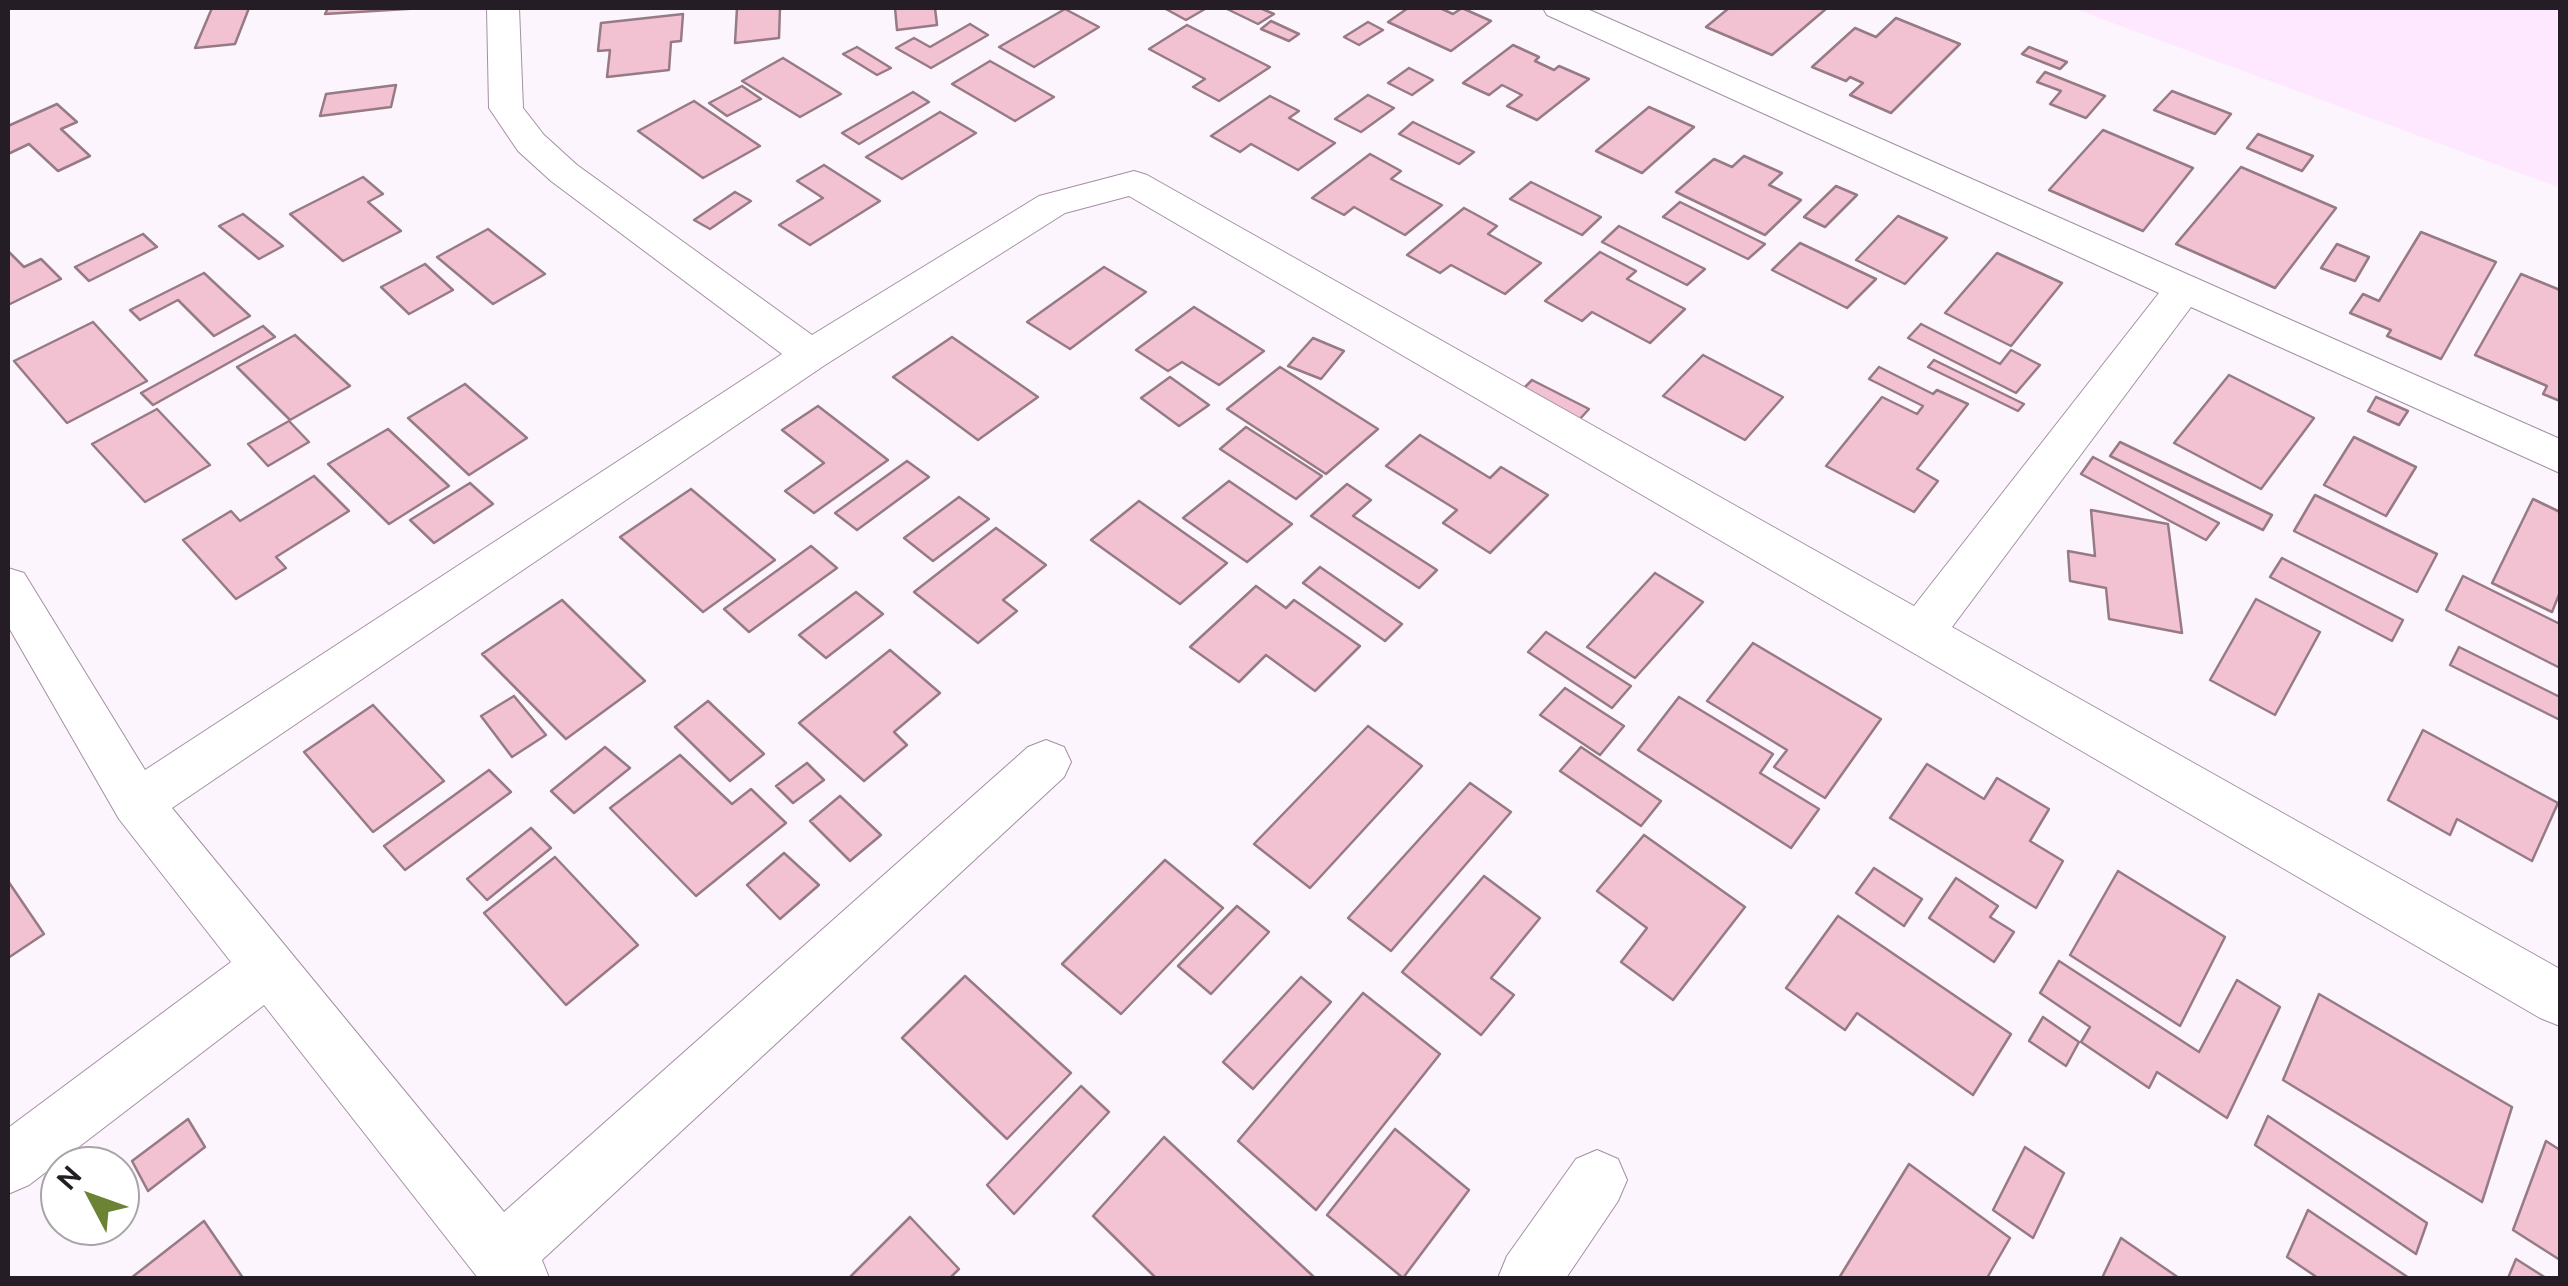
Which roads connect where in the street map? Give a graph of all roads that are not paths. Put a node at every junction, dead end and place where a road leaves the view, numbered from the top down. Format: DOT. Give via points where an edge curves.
graph roads {
  1 [pos="503,8"];
  2 [pos="1559,8"];
  3 [pos="2185,288"];
  4 [pos="811,355"];
  5 [pos="2560,457"];
  6 [pos="8,586"];
  7 [pos="1922,631"];
  8 [pos="1046,762"];
  9 [pos="137,804"];
  10 [pos="268,969"];
  11 [pos="2560,999"];
  12 [pos="8,1164"];
  13 [pos="1597,1180"];
  14 [pos="509,1267"];
  15 [pos="1529,1278"];
  1 -- 4 [label="street" via="506,108 531,142"];
  2 -- 3 [label="street"];
  3 -- 5 [label="street"];
  3 -- 7 [label="street"];
  4 -- 7 [label="street" via="1052,204 1134,183"];
  4 -- 9 [label="street"];
  6 -- 9 [label="street"];
  7 -- 11 [label="street"];
  8 -- 14 [label="street"];
  9 -- 10 [label="street"];
  10 -- 12 [label="street"];
  10 -- 14 [label="street"];
  13 -- 15 [label="street"];
}
